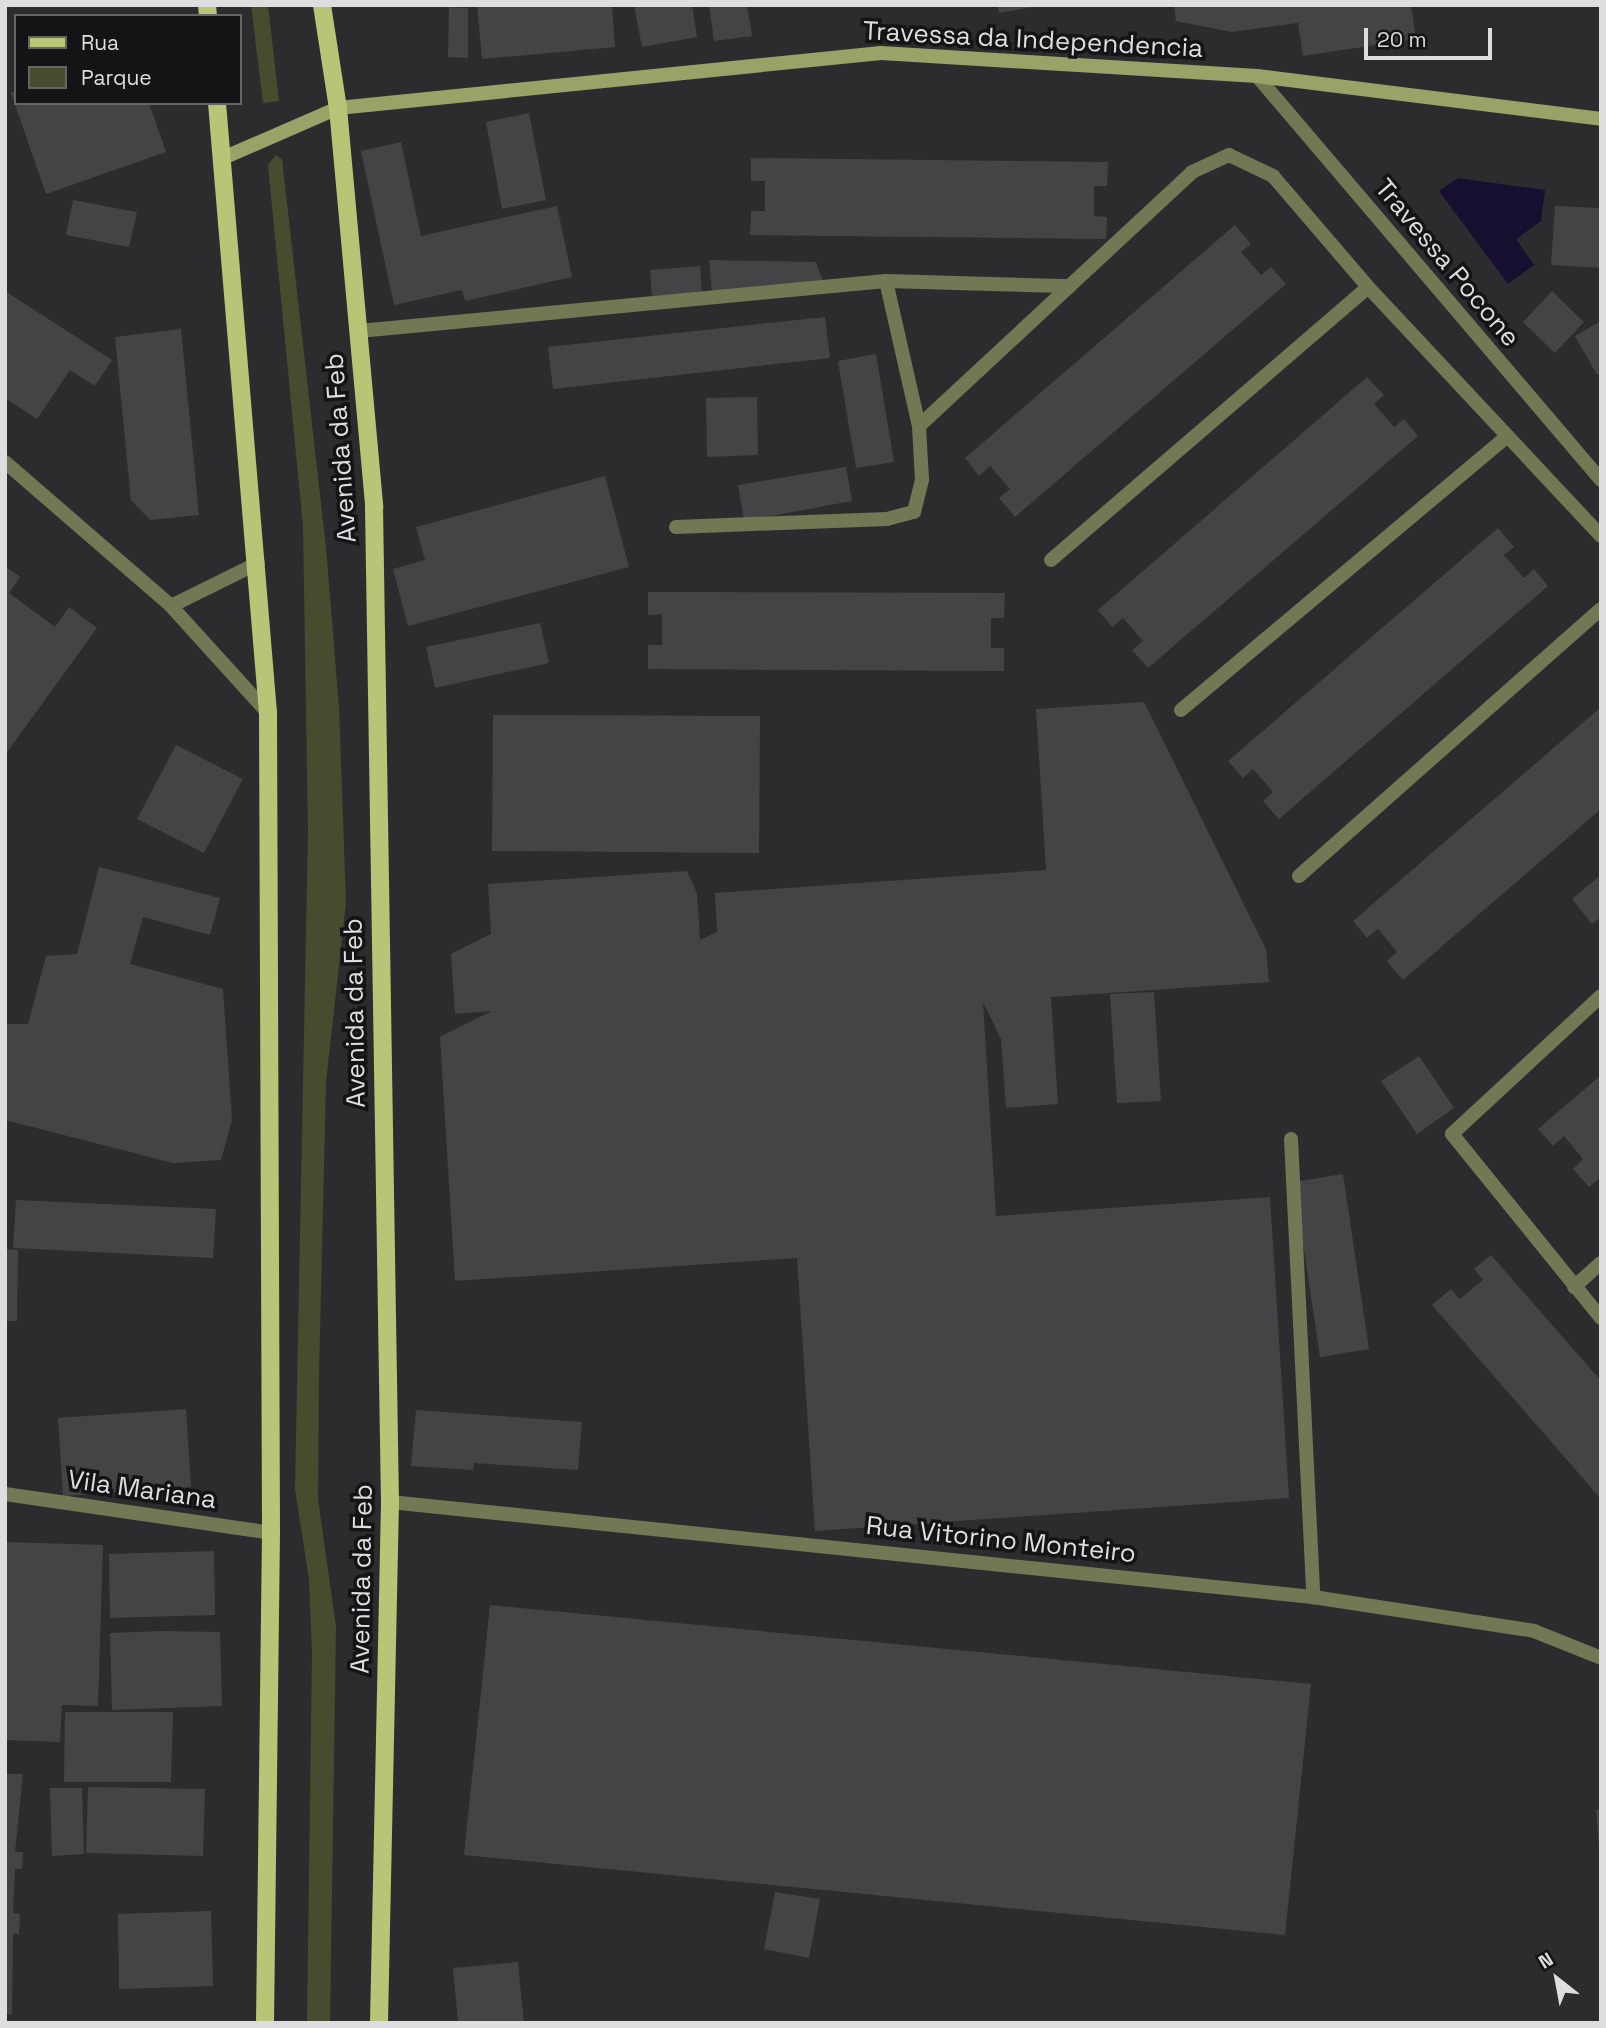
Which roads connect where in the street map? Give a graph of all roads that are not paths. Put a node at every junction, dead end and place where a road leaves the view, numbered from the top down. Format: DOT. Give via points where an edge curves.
graph roads {
  1 [pos="322,5"];
  2 [pos="1257,76"];
  3 [pos="217,105"];
  4 [pos="338,108"];
  5 [pos="1601,119"];
  6 [pos="223,158"];
  7 [pos="886,281"];
  8 [pos="1070,286"];
  9 [pos="1368,287"];
  10 [pos="359,331"];
  11 [pos="919,426"];
  12 [pos="1507,436"];
  13 [pos="5,462"];
  14 [pos="1601,480"];
  15 [pos="676,527"];
  16 [pos="1601,536"];
  17 [pos="1051,559"];
  18 [pos="258,563"];
  19 [pos="171,606"];
  20 [pos="1601,609"];
  21 [pos="1181,710"];
  22 [pos="268,713"];
  23 [pos="1299,876"];
  24 [pos="1601,996"];
  25 [pos="1291,1139"];
  26 [pos="1601,1264"];
  27 [pos="1574,1287"];
  28 [pos="1601,1318"];
  29 [pos="5,1494"];
  30 [pos="390,1502"];
  31 [pos="271,1533"];
  32 [pos="1313,1597"];
  33 [pos="1601,1658"];
  34 [pos="265,2023"];
  35 [pos="379,2023"];
  1 -- 4 [label="main road, Avenida da Feb"];
  2 -- 4 [label="main road, Travessa da Independencia" via="881,53"];
  2 -- 5 [label="main road, Travessa da Independencia"];
  2 -- 14 [label="street, Travessa Pocone"];
  3 -- 6 [label="main road"];
  4 -- 6 [label="main road, Travessa da Independencia"];
  4 -- 10 [label="main road, Avenida da Feb"];
  6 -- 18 [label="main road"];
  7 -- 8 [label="street"];
  7 -- 10 [label="street"];
  7 -- 11 [label="street"];
  8 -- 9 [label="street" via="1192,172 1229,155 1273,176"];
  8 -- 11 [label="street"];
  9 -- 12 [label="street"];
  9 -- 17 [label="street"];
  10 -- 30 [label="main road, Avenida da Feb" via="374,507"];
  11 -- 15 [label="street" via="922,480 914,512 887,519"];
  12 -- 16 [label="street"];
  12 -- 21 [label="street"];
  13 -- 19 [label="street"];
  18 -- 19 [label="street"];
  18 -- 22 [label="main road"];
  19 -- 22 [label="street"];
  20 -- 23 [label="street"];
  22 -- 31 [label="main road"];
  24 -- 27 [label="street" via="1452,1134"];
  25 -- 32 [label="street"];
  26 -- 27 [label="street"];
  27 -- 28 [label="street"];
  29 -- 31 [label="street, Vila Mariana"];
  30 -- 32 [label="street, Rua Vitorino Monteiro"];
  30 -- 35 [label="main road, Avenida da Feb"];
  31 -- 34 [label="main road"];
  32 -- 33 [label="street, Rua Vitorino Monteiro" via="1534,1631"];
}
